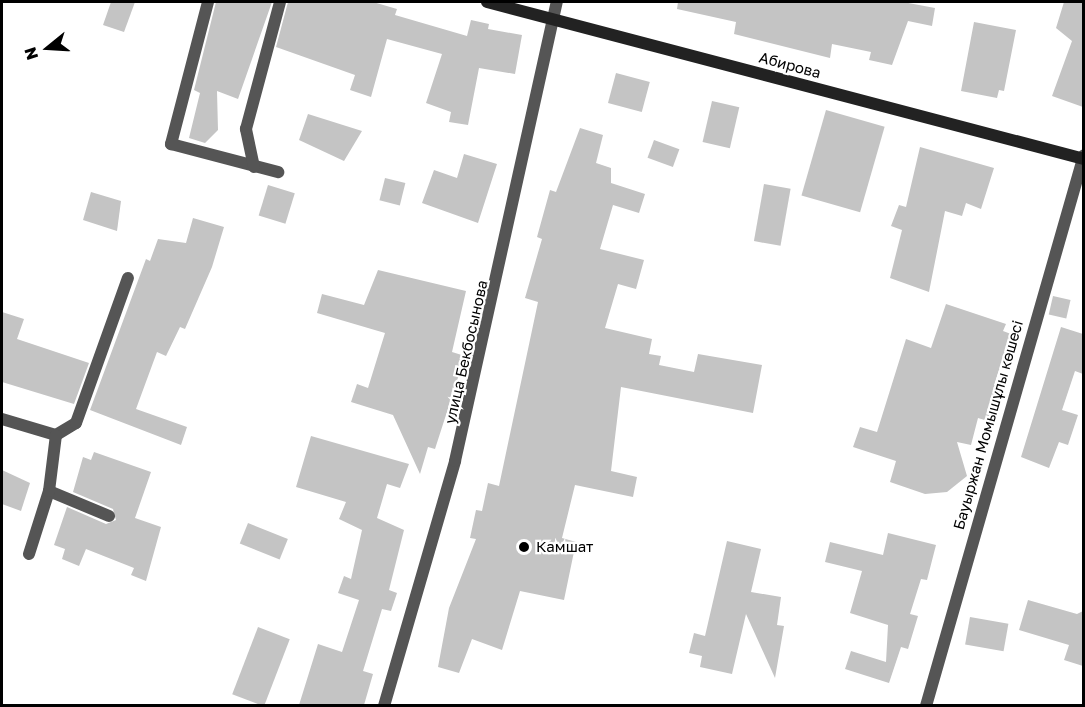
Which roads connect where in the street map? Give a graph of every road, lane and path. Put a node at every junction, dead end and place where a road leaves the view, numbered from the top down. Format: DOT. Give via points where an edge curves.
graph roads {
  1 [pos="208,2"];
  2 [pos="280,2"];
  3 [pos="487,2"];
  4 [pos="558,2"];
  5 [pos="555,20"];
  6 [pos="1083,158"];
  7 [pos="254,167"];
  8 [pos="278,172"];
  9 [pos="128,278"];
  10 [pos="2,418"];
  11 [pos="56,435"];
  12 [pos="49,491"];
  13 [pos="109,516"];
  14 [pos="29,554"];
  15 [pos="384,705"];
  16 [pos="926,705"];
  1 -- 7 [label="street" via="171,144"];
  2 -- 7 [label="street" via="246,129"];
  3 -- 5 [label="street, Абирова"];
  4 -- 5 [label="street, улица Бекбосынова"];
  5 -- 6 [label="street, Абирова"];
  5 -- 15 [label="street, улица Бекбосынова" via="461,440"];
  6 -- 16 [label="street, Бауыржан Момышұлы көшесі"];
  7 -- 8 [label="street"];
  9 -- 11 [label="street" via="85,409 76,423"];
  10 -- 11 [label="street"];
  11 -- 12 [label="street"];
  12 -- 13 [label="street"];
  12 -- 14 [label="street"];
}
